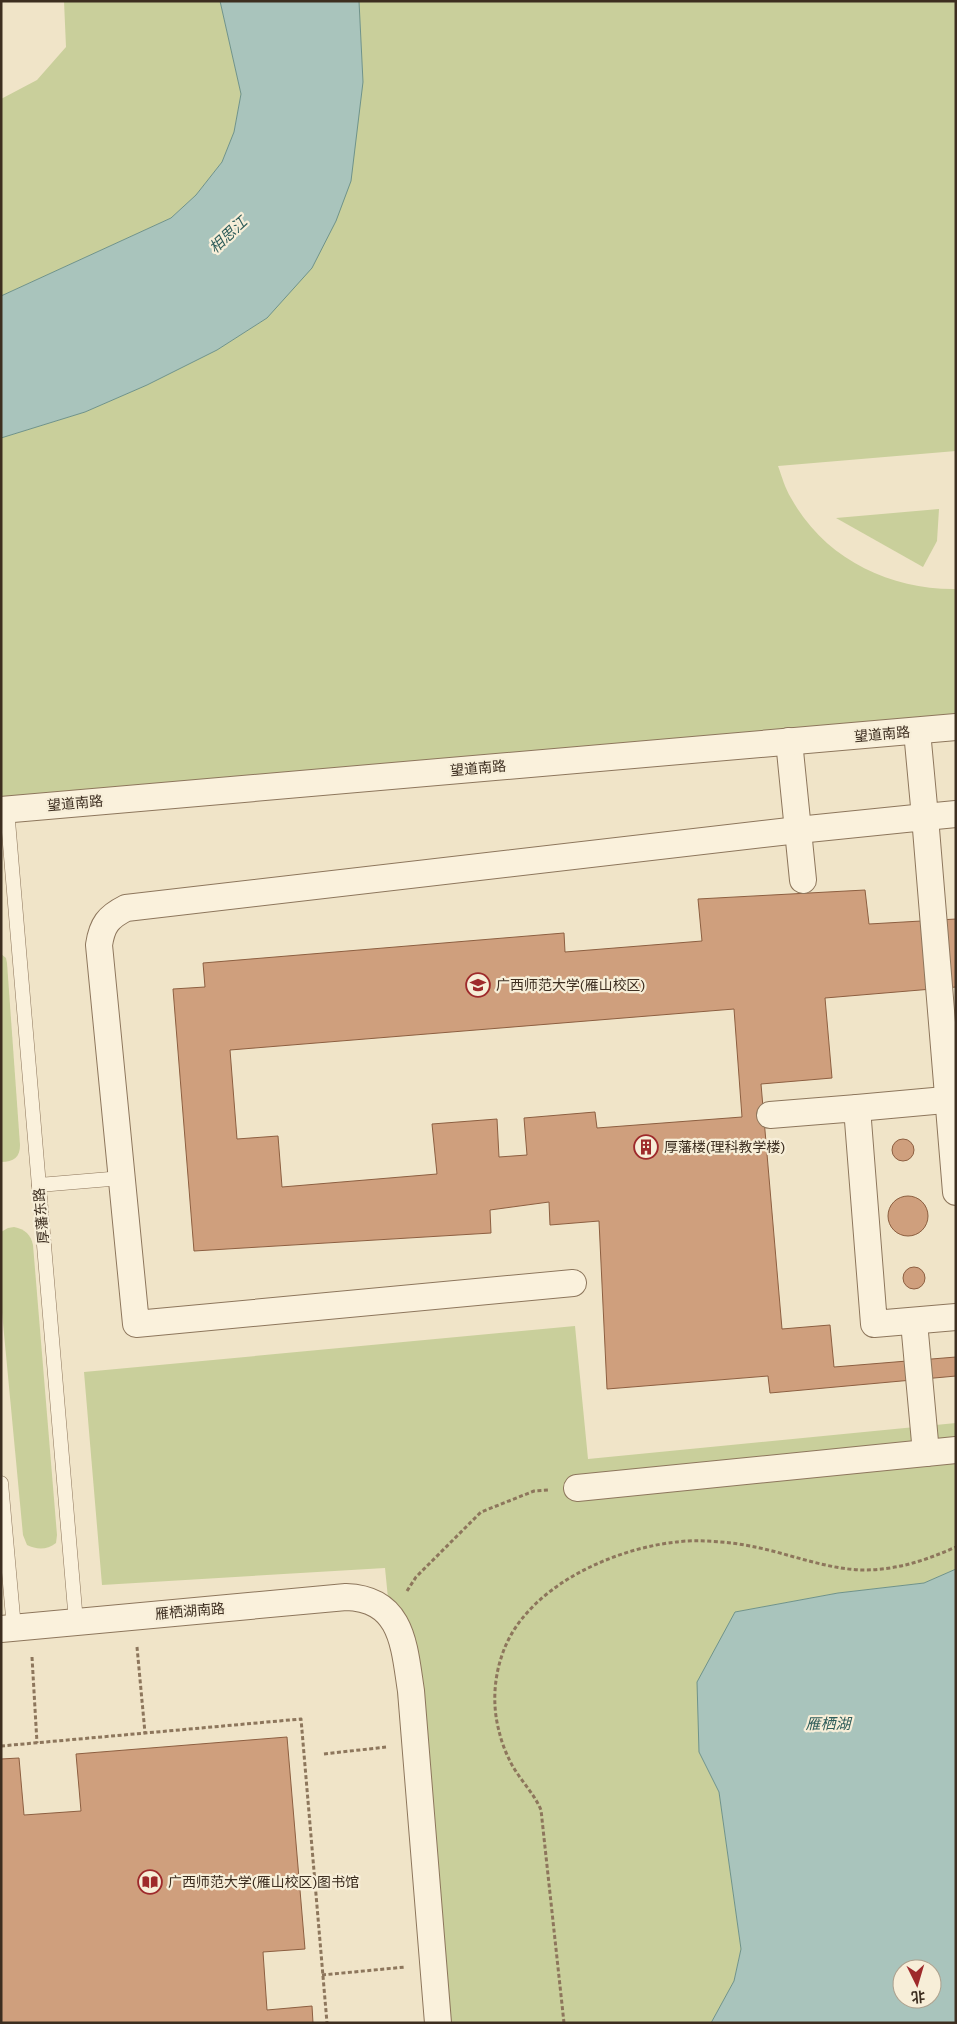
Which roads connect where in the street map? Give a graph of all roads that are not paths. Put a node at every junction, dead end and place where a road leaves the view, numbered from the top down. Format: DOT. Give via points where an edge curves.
graph roads {
  1 [pos="956,727"];
  2 [pos="917,731"];
  3 [pos="789,741"];
  4 [pos="4,810"];
  5 [pos="956,814"];
  6 [pos="925,817"];
  7 [pos="798,830"];
  8 [pos="803,880"];
  9 [pos="952,1099"];
  10 [pos="857,1108"];
  11 [pos="770,1115"];
  12 [pos="122,1178"];
  13 [pos="39,1185"];
  14 [pos="956,1192"];
  15 [pos="573,1283"];
  16 [pos="956,1317"];
  17 [pos="914,1322"];
  18 [pos="956,1450"];
  19 [pos="926,1453"];
  20 [pos="1,1483"];
  21 [pos="577,1488"];
  22 [pos="76,1622"];
  23 [pos="15,1628"];
  24 [pos="438,2023"];
  1 -- 2 [label="street, 望道南路"];
  2 -- 3 [label="street, 望道南路"];
  2 -- 6 [label="street"];
  3 -- 4 [label="street, 望道南路"];
  3 -- 7 [label="street"];
  4 -- 13 [label="lane, 厚藩东路"];
  5 -- 6 [label="street"];
  6 -- 7 [label="street"];
  6 -- 9 [label="street"];
  7 -- 8 [label="street"];
  7 -- 12 [label="street" via="126,908 114,914 104,926 99,945"];
  9 -- 10 [label="street"];
  9 -- 14 [label="street"];
  10 -- 11 [label="street"];
  10 -- 16 [label="street" via="874,1324"];
  12 -- 13 [label="lane"];
  12 -- 15 [label="street" via="136,1324"];
  13 -- 22 [label="lane, 厚藩东路"];
  17 -- 19 [label="street"];
  18 -- 19 [label="street"];
  19 -- 21 [label="street"];
  20 -- 23 [label="lane"];
  22 -- 23 [label="street, 雁栖湖南路"];
  22 -- 24 [label="street, 雁栖湖南路" via="346,1597 364,1598 384,1610 402,1640 411,1691"];
}
